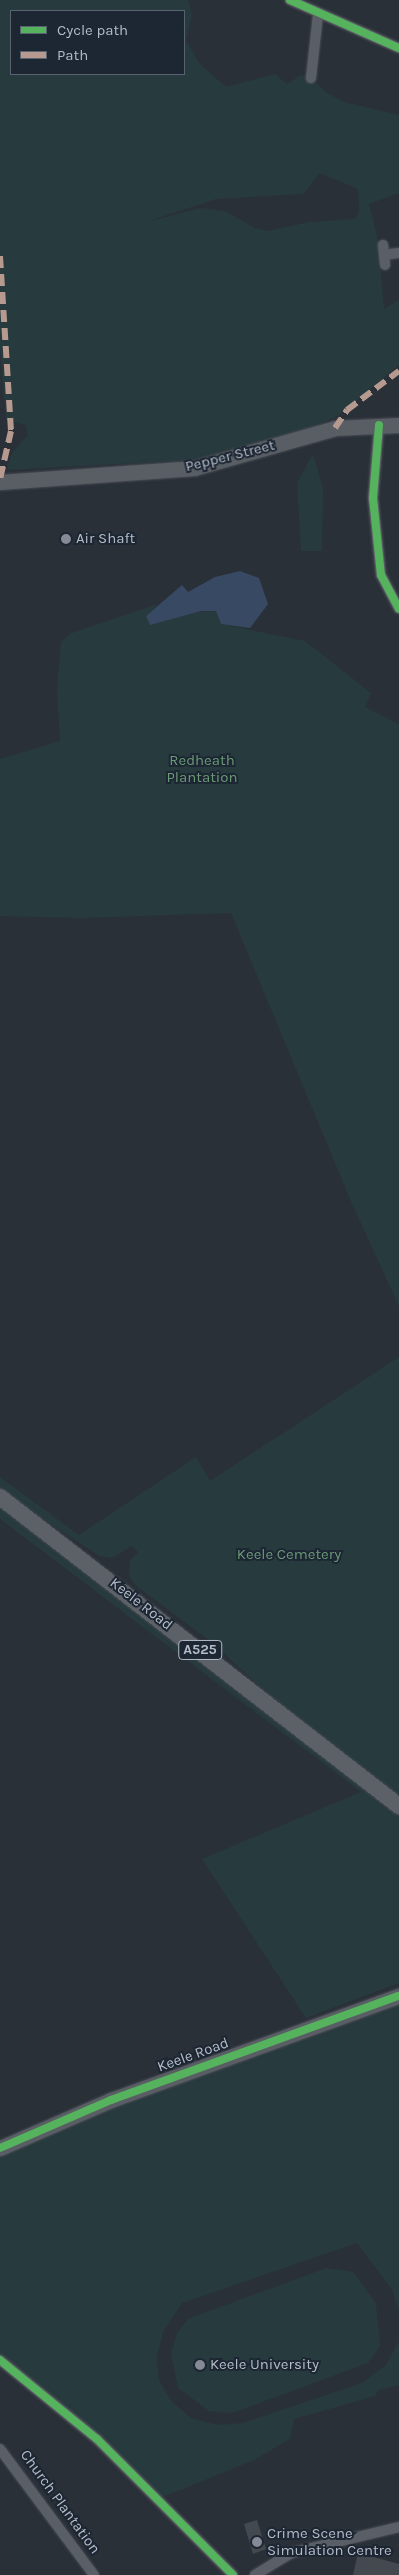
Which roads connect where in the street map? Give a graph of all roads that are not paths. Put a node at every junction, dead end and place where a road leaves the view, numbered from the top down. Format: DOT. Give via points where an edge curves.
graph roads {
  1 [pos="290,0"];
  2 [pos="318,15"];
  3 [pos="399,48"];
  4 [pos="311,78"];
  5 [pos="399,253"];
  6 [pos="384,255"];
  7 [pos="379,425"];
  8 [pos="399,426"];
  9 [pos="0,482"];
  10 [pos="399,609"];
  11 [pos="0,1497"];
  12 [pos="399,1806"];
  13 [pos="399,1996"];
  14 [pos="0,2148"];
  15 [pos="0,2360"];
  16 [pos="0,2448"];
  17 [pos="399,2527"];
  18 [pos="94,2575"];
  19 [pos="233,2575"];
  20 [pos="255,2575"];
  1 -- 2 [label="street"];
  2 -- 3 [label="street"];
  2 -- 4 [label="street" via="313,34"];
  5 -- 6 [label="street"];
  7 -- 8 [label="street, Pepper Street"];
  7 -- 9 [label="street, Pepper Street" via="335,428 194,468"];
  7 -- 10 [label="street" via="373,498 382,575"];
  11 -- 12 [label="main road, Keele Road / A525"];
  13 -- 14 [label="street, Keele Road" via="111,2100"];
  15 -- 19 [label="street" via="97,2438"];
  16 -- 18 [label="street, Church Plantation"];
  17 -- 20 [label="street" via="291,2553"];
}
